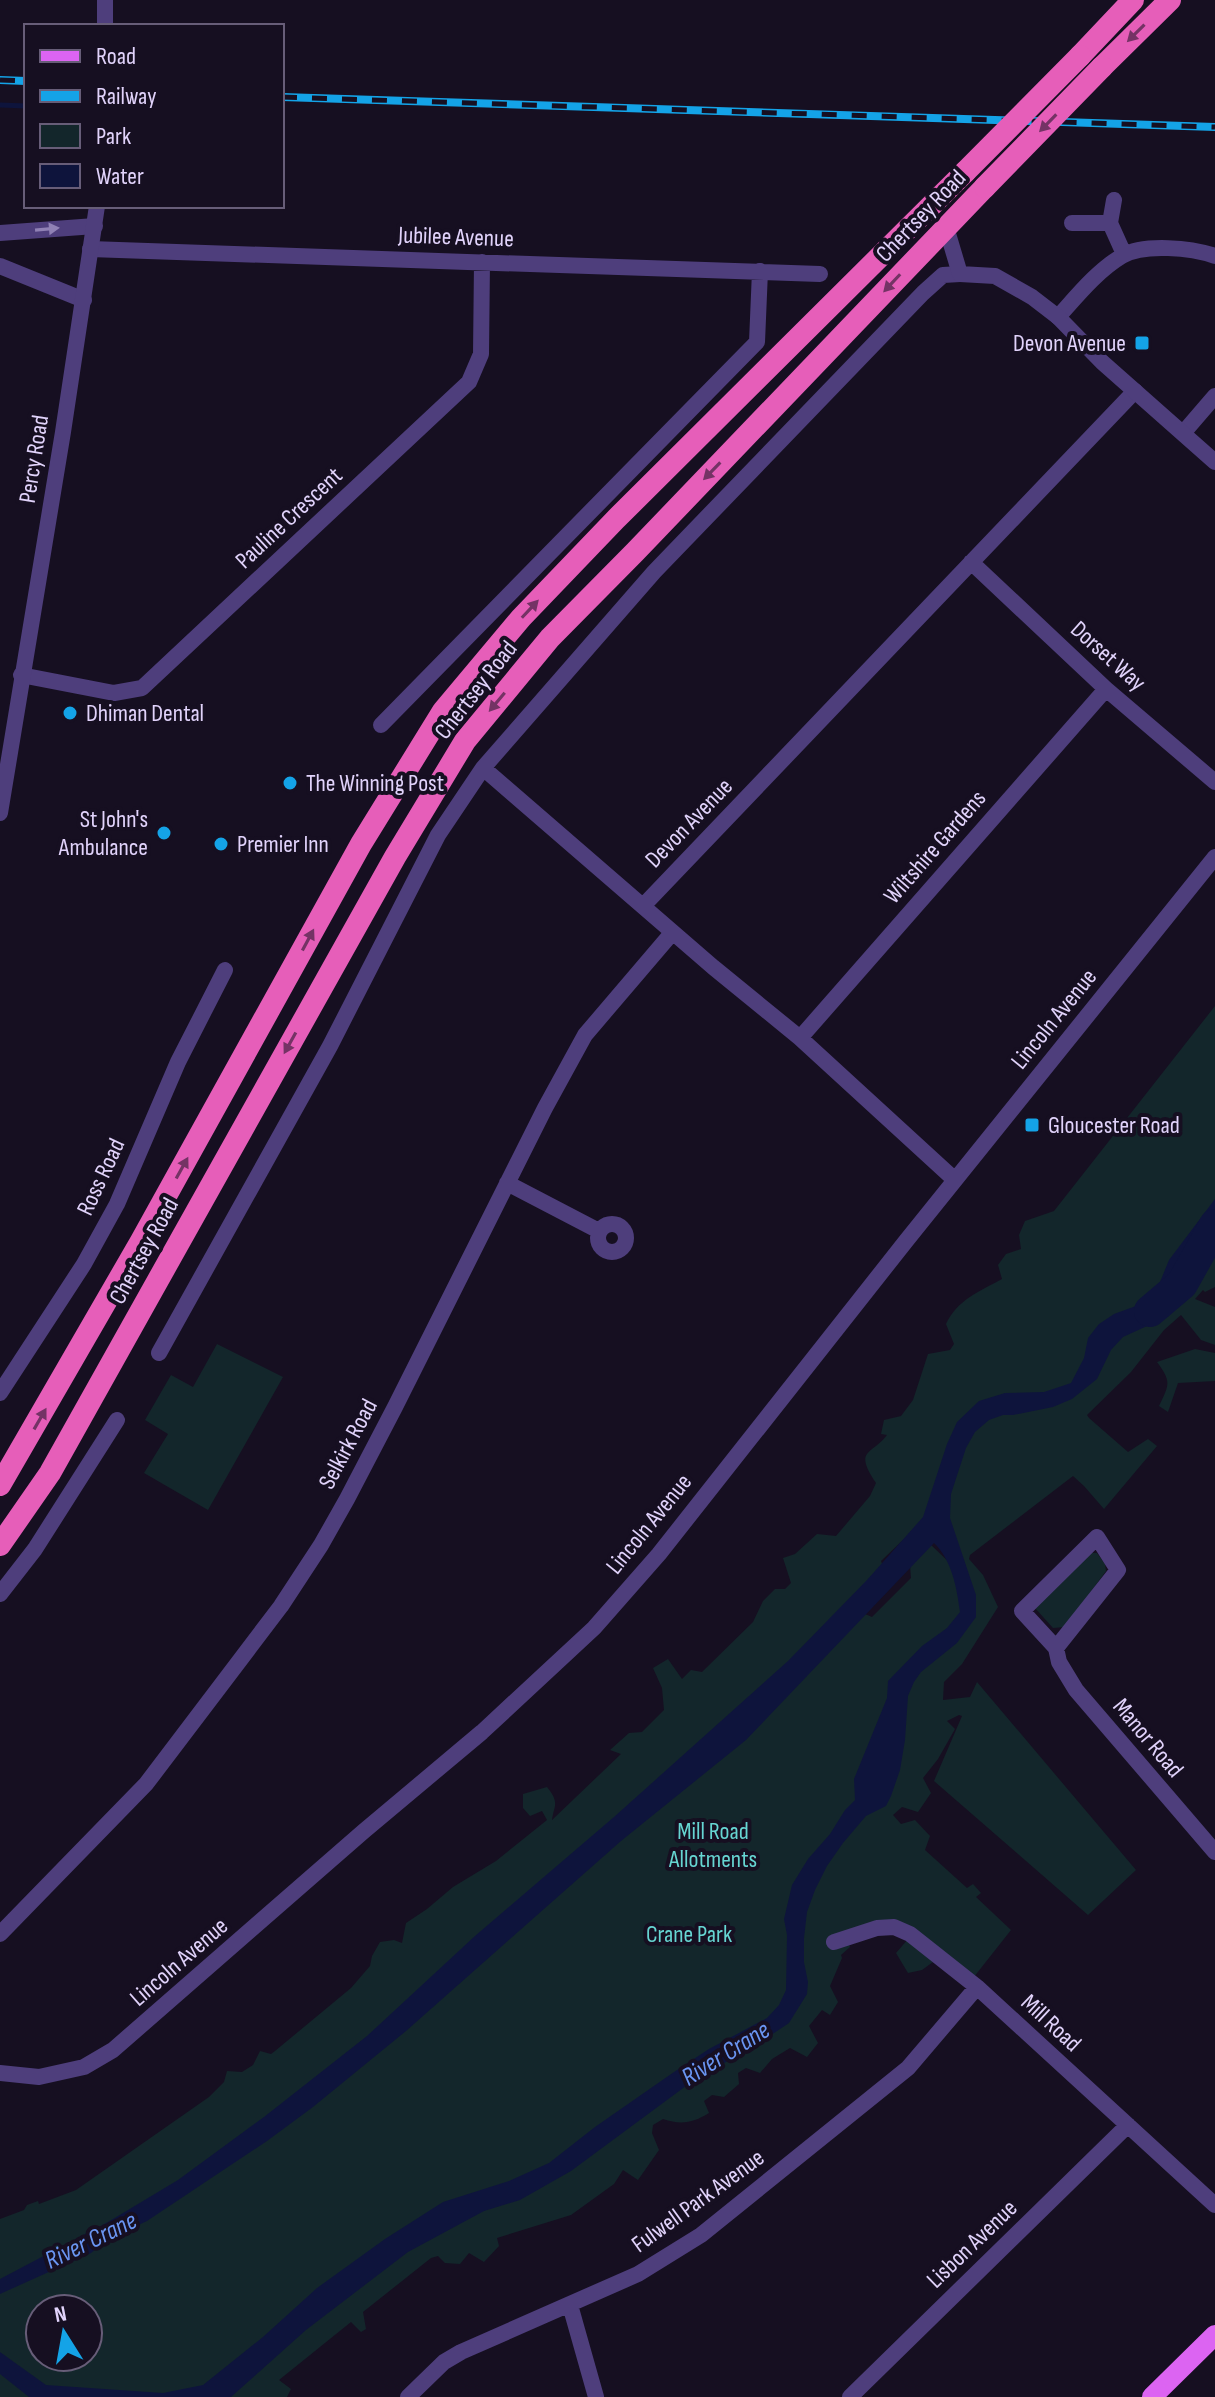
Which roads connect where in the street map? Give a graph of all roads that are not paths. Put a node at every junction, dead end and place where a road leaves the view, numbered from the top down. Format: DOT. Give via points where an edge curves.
graph roads {
  1 [pos="105,0"];
  2 [pos="1133,0"];
  3 [pos="1170,0"];
  4 [pos="105,24"];
  5 [pos="1114,200"];
  6 [pos="97,208"];
  7 [pos="1072,223"];
  8 [pos="1110,223"];
  9 [pos="95,226"];
  10 [pos="946,227"];
  11 [pos="0,233"];
  12 [pos="90,249"];
  13 [pos="1124,254"];
  14 [pos="1215,256"];
  15 [pos="482,262"];
  16 [pos="0,266"];
  17 [pos="760,271"];
  18 [pos="820,274"];
  19 [pos="960,274"];
  20 [pos="84,300"];
  21 [pos="1058,317"];
  22 [pos="1135,391"];
  23 [pos="1215,396"];
  24 [pos="1184,432"];
  25 [pos="1215,462"];
  26 [pos="635,552"];
  27 [pos="971,562"];
  28 [pos="654,572"];
  29 [pos="21,675"];
  30 [pos="1106,689"];
  31 [pos="381,725"];
  32 [pos="6,744"];
  33 [pos="483,768"];
  34 [pos="1215,782"];
  35 [pos="0,813"];
  36 [pos="1215,857"];
  37 [pos="643,906"];
  38 [pos="672,933"];
  39 [pos="225,970"];
  40 [pos="800,1038"];
  41 [pos="955,1180"];
  42 [pos="507,1183"];
  43 [pos="599,1231"];
  44 [pos="159,1353"];
  45 [pos="0,1393"];
  46 [pos="117,1420"];
  47 [pos="0,1485"];
  48 [pos="0,1545"];
  49 [pos="0,1594"];
  50 [pos="1056,1648"];
  51 [pos="1215,1852"];
  52 [pos="0,1934"];
  53 [pos="834,1942"];
  54 [pos="977,1987"];
  55 [pos="0,2073"];
  56 [pos="1128,2125"];
  57 [pos="1215,2205"];
  58 [pos="570,2305"];
  59 [pos="1215,2335"];
  60 [pos="408,2397"];
  61 [pos="596,2397"];
  62 [pos="850,2397"];
  63 [pos="1152,2397"];
  1 -- 4 [label="street"];
  47 -- 2 [label="highway, Chertsey Road, one-way, bridge" via="361,844 443,711 521,618 616,519"];
  3 -- 10 [label="highway, Chertsey Road, one-way, bridge"];
  5 -- 8 [label="street"];
  6 -- 9 [label="street, Percy Road"];
  7 -- 8 [label="street"];
  8 -- 13 [label="street"];
  11 -- 9 [label="street, one-way"];
  9 -- 12 [label="street, Percy Road"];
  10 -- 19 [label="street"];
  10 -- 26 [label="highway, Chertsey Road, one-way"];
  12 -- 15 [label="street, Jubilee Avenue"];
  12 -- 20 [label="street, Percy Road"];
  13 -- 14 [label="street" via="1158,248 1196,249"];
  13 -- 21 [label="street"];
  15 -- 17 [label="street, Jubilee Avenue"];
  15 -- 29 [label="street, Pauline Crescent" via="481,354 469,382 142,688 114,693"];
  16 -- 20 [label="street"];
  17 -- 18 [label="street, Jubilee Avenue"];
  17 -- 31 [label="street, Chertsey Road" via="757,342"];
  19 -- 21 [label="street" via="995,276"];
  19 -- 28 [label="street" via="943,275 923,293"];
  20 -- 29 [label="street, Percy Road"];
  21 -- 22 [label="street"];
  22 -- 24 [label="street"];
  22 -- 27 [label="street, Devon Avenue"];
  23 -- 24 [label="street"];
  24 -- 25 [label="street"];
  26 -- 28 [label="street"];
  26 -- 48 [label="highway, Chertsey Road, one-way" via="550,638 465,741 50,1473"];
  27 -- 30 [label="street, Dorset Way"];
  27 -- 37 [label="street, Devon Avenue"];
  28 -- 33 [label="street"];
  29 -- 32 [label="street, Percy Road"];
  30 -- 34 [label="street, Dorset Way"];
  30 -- 40 [label="street, Wiltshire Gardens"];
  32 -- 35 [label="street, Percy Road"];
  33 -- 37 [label="street"];
  33 -- 44 [label="street" via="438,835 330,1046"];
  36 -- 41 [label="street, Lincoln Avenue"];
  37 -- 38 [label="street"];
  38 -- 40 [label="street"];
  38 -- 42 [label="street, Selkirk Road" via="585,1035"];
  39 -- 45 [label="street, Ross Road" via="178,1062 117,1204"];
  40 -- 41 [label="street"];
  41 -- 55 [label="street, Lincoln Avenue" via="659,1554 594,1628 482,1732 113,2050 84,2067 39,2077"];
  42 -- 43 [label="street"];
  42 -- 52 [label="street, Selkirk Road" via="347,1499 281,1606 146,1784"];
  46 -- 49 [label="street"];
  50 -- 50 [label="street, Manor Road" via="1118,1570 1097,1537 1022,1611"];
  50 -- 51 [label="street, Manor Road" via="1076,1690"];
  53 -- 54 [label="street, Mill Road" via="894,1927"];
  54 -- 56 [label="street, Mill Road"];
  54 -- 58 [label="street, Fulwell Park Avenue" via="908,2068 701,2235 638,2274"];
  56 -- 57 [label="street, Mill Road"];
  56 -- 62 [label="street, Lisbon Avenue"];
  58 -- 60 [label="street, Fulwell Park Avenue" via="461,2352"];
  58 -- 61 [label="street"];
  59 -- 63 [label="main road"];
}
